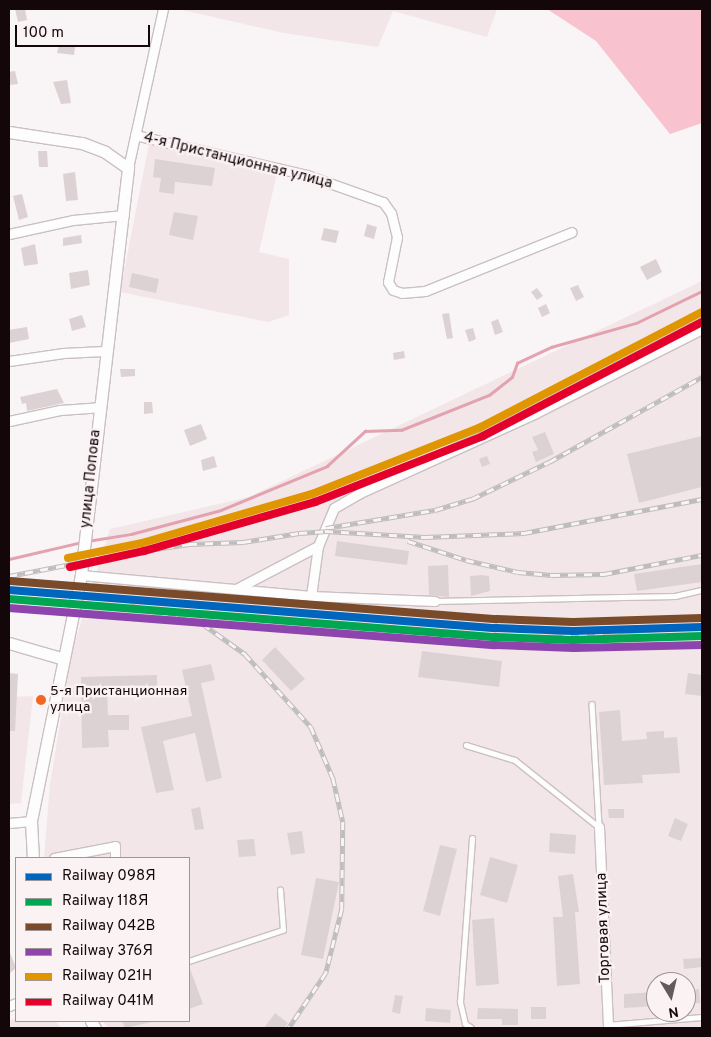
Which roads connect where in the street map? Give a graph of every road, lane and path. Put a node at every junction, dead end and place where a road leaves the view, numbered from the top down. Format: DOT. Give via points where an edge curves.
graph roads {
  1 [pos="163,9"];
  2 [pos="9,132"];
  3 [pos="135,135"];
  4 [pos="128,168"];
  5 [pos="124,215"];
  6 [pos="572,232"];
  7 [pos="9,234"];
  8 [pos="702,330"];
  9 [pos="104,351"];
  10 [pos="9,361"];
  11 [pos="99,407"];
  12 [pos="9,421"];
  13 [pos="318,546"];
  14 [pos="81,575"];
  15 [pos="236,590"];
  16 [pos="702,590"];
  17 [pos="311,596"];
  18 [pos="435,601"];
  19 [pos="9,643"];
  20 [pos="64,659"];
  21 [pos="592,704"];
  22 [pos="466,745"];
  23 [pos="31,821"];
  24 [pos="9,823"];
  25 [pos="599,827"];
  26 [pos="472,838"];
  27 [pos="33,857"];
  28 [pos="59,857"];
  29 [pos="115,857"];
  30 [pos="280,890"];
  31 [pos="190,961"];
  32 [pos="702,1017"];
  33 [pos="608,1026"];
  34 [pos="471,1028"];
  1 -- 3 [label="street"];
  2 -- 4 [label="street" via="82,143 105,152"];
  3 -- 4 [label="street"];
  3 -- 6 [label="street, 4-я Пристанционная улица" via="307,175 383,202 391,213 397,237 388,282 393,290 402,294 425,291"];
  4 -- 5 [label="street, улица Попова"];
  5 -- 7 [label="street" via="73,220"];
  5 -- 9 [label="street, улица Попова"];
  8 -- 13 [label="street" via="485,438 360,493 334,508"];
  9 -- 10 [label="street" via="63,352"];
  9 -- 11 [label="street, улица Попова"];
  11 -- 12 [label="street" via="60,410"];
  11 -- 14 [label="street, улица Попова"];
  13 -- 15 [label="street"];
  13 -- 17 [label="street"];
  14 -- 15 [label="street"];
  14 -- 20 [label="street, улица Попова"];
  15 -- 17 [label="street"];
  16 -- 18 [label="lane" via="674,596"];
  17 -- 18 [label="street"];
  19 -- 20 [label="street"];
  20 -- 23 [label="street, улица Попова" via="52,705"];
  21 -- 25 [label="lane"];
  22 -- 25 [label="lane" via="515,760"];
  23 -- 24 [label="street"];
  23 -- 27 [label="street, улица Попова"];
  25 -- 33 [label="street, Торговая улица"];
  26 -- 34 [label="lane" via="460,1002 464,1024"];
  28 -- 29 [label="street" via="115,846"];
  30 -- 31 [label="lane" via="283,930"];
  32 -- 33 [label="lane"];
}
